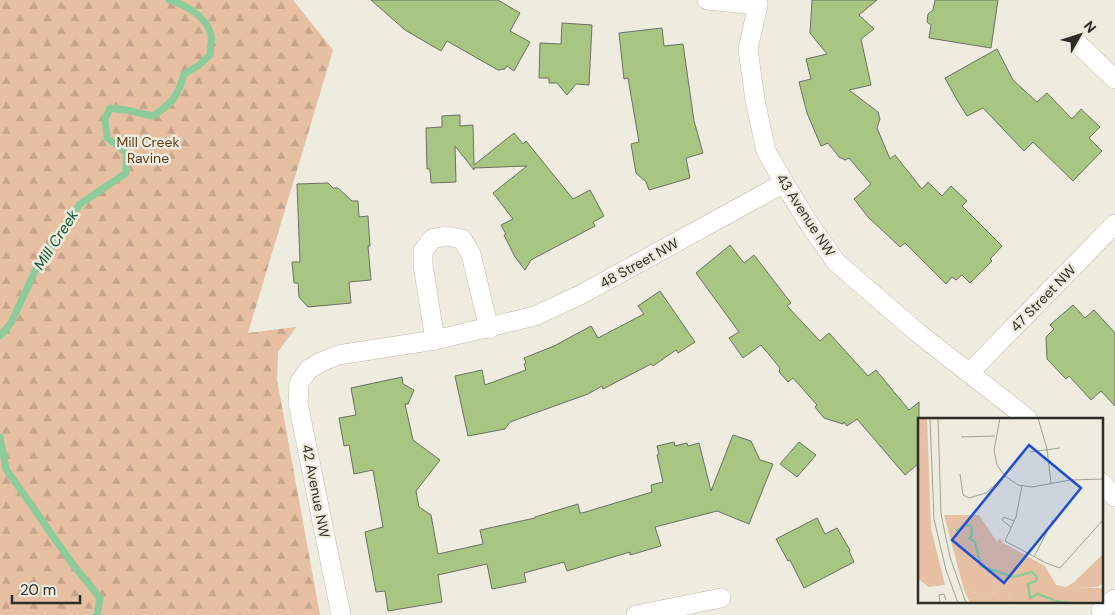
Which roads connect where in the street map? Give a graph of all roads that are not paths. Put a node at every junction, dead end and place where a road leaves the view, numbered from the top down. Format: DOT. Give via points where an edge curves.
graph roads {
  1 [pos="707,0"];
  2 [pos="758,3"];
  3 [pos="1076,42"];
  4 [pos="1115,80"];
  5 [pos="784,183"];
  6 [pos="1115,224"];
  7 [pos="489,329"];
  8 [pos="435,340"];
  9 [pos="309,369"];
  10 [pos="970,372"];
  11 [pos="1027,418"];
  12 [pos="1102,483"];
  13 [pos="1115,497"];
  14 [pos="721,598"];
  15 [pos="341,615"];
  16 [pos="636,615"];
  1 -- 2 [label="street, 43 Avenue NW"];
  2 -- 5 [label="street, 43 Avenue NW" via="748,49 755,100 766,151"];
  3 -- 4 [label="street"];
  5 -- 7 [label="street, 48 Street NW" via="582,294 535,316"];
  5 -- 10 [label="street, 43 Avenue NW" via="836,262 918,333"];
  6 -- 10 [label="street, 47 Street NW"];
  7 -- 8 [label="street, 48 Street NW"];
  7 -- 8 [label="street" via="471,254 462,239 446,236 432,239 423,251"];
  8 -- 9 [label="street, 48 Street NW" via="338,355"];
  9 -- 15 [label="street, 42 Avenue NW" via="299,383 298,403"];
  10 -- 11 [label="street, 43 Avenue NW"];
  12 -- 13 [label="street"];
  14 -- 16 [label="street"];
}
